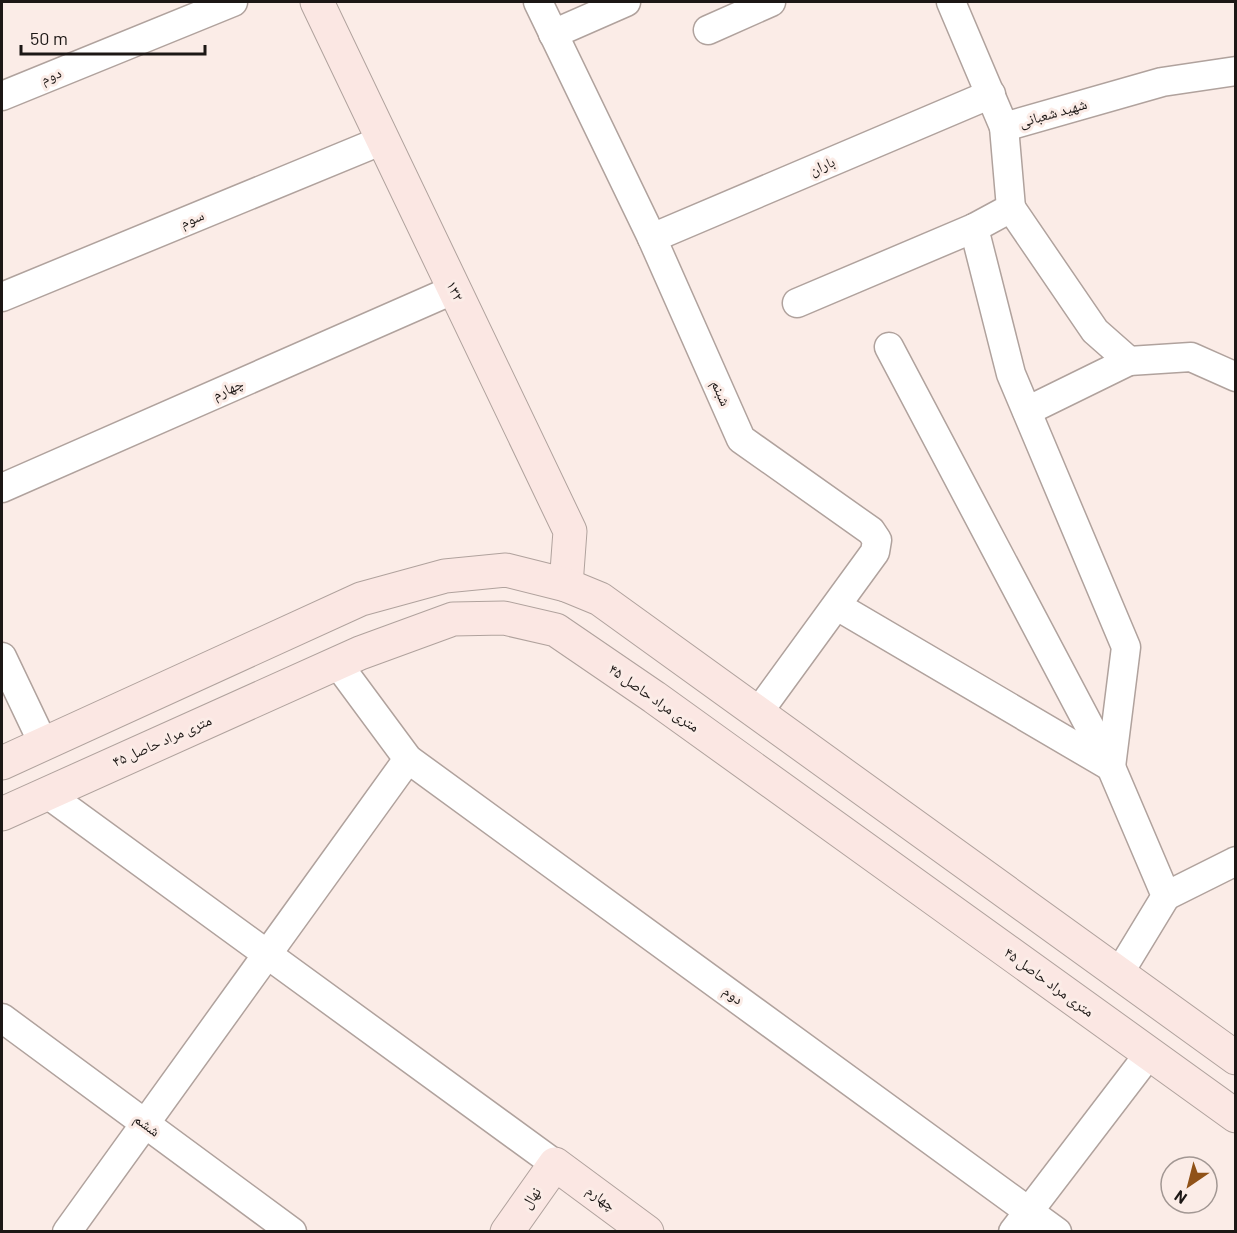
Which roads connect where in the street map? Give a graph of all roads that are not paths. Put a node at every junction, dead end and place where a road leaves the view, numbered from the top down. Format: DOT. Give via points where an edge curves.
graph roads {
  1 [pos="233,2"];
  2 [pos="317,2"];
  3 [pos="538,2"];
  4 [pos="626,2"];
  5 [pos="771,2"];
  6 [pos="960,4"];
  7 [pos="708,30"];
  8 [pos="553,34"];
  9 [pos="1236,71"];
  10 [pos="991,94"];
  11 [pos="2,96"];
  12 [pos="1004,127"];
  13 [pos="383,140"];
  14 [pos="1011,208"];
  15 [pos="974,228"];
  16 [pos="652,238"];
  17 [pos="455,289"];
  18 [pos="2,297"];
  19 [pos="797,303"];
  20 [pos="889,347"];
  21 [pos="1129,361"];
  22 [pos="1236,377"];
  23 [pos="1027,411"];
  24 [pos="2,489"];
  25 [pos="566,585"];
  26 [pos="837,606"];
  27 [pos="2,657"];
  28 [pos="337,663"];
  29 [pos="757,714"];
  30 [pos="43,743"];
  31 [pos="408,759"];
  32 [pos="2,763"];
  33 [pos="1111,767"];
  34 [pos="46,793"];
  35 [pos="2,814"];
  36 [pos="1236,861"];
  37 [pos="1166,896"];
  38 [pos="267,954"];
  39 [pos="1118,975"];
  40 [pos="2,1018"];
  41 [pos="1149,1054"];
  42 [pos="1236,1058"];
  43 [pos="1236,1116"];
  44 [pos="145,1123"];
  45 [pos="555,1164"];
  46 [pos="1021,1221"];
  47 [pos="66,1232"];
  48 [pos="292,1232"];
  49 [pos="507,1232"];
  50 [pos="647,1232"];
  51 [pos="1057,1232"];
  1 -- 11 [label="street, دوم"];
  2 -- 13 [label="street, ۱۳۲"];
  3 -- 8 [label="street, شبنم"];
  4 -- 8 [label="street"];
  5 -- 7 [label="street"];
  6 -- 10 [label="street, شهید شعبانی"];
  8 -- 16 [label="street, شبنم"];
  9 -- 12 [label="street, شهید شعبانی" via="1162,82"];
  10 -- 12 [label="street, شهید شعبانی"];
  10 -- 16 [label="street, باران"];
  12 -- 14 [label="street"];
  13 -- 17 [label="street, ۱۳۲"];
  13 -- 18 [label="street, سوم"];
  14 -- 15 [label="street"];
  14 -- 21 [label="street" via="1095,331"];
  15 -- 19 [label="street"];
  15 -- 23 [label="street" via="1011,374"];
  16 -- 26 [label="street, شبنم" via="741,440 871,531 877,540 875,552"];
  17 -- 24 [label="street, چهارم"];
  17 -- 25 [label="street, ۱۳۲" via="570,531"];
  20 -- 33 [label="street"];
  21 -- 22 [label="street" via="1191,357"];
  21 -- 23 [label="street"];
  23 -- 33 [label="street" via="1126,647"];
  25 -- 29 [label="street" via="600,599"];
  25 -- 30 [label="street" via="506,570 445,576 361,599"];
  26 -- 29 [label="street, شبنم"];
  26 -- 33 [label="street"];
  27 -- 30 [label="street"];
  28 -- 31 [label="street, دوم"];
  28 -- 34 [label="street, ۴۵ متری مراد حاصل"];
  28 -- 41 [label="street, ۴۵ متری مراد حاصل" via="453,619 504,618 556,630"];
  29 -- 39 [label="street"];
  30 -- 32 [label="street"];
  31 -- 38 [label="street"];
  31 -- 46 [label="street, دوم"];
  33 -- 37 [label="street"];
  34 -- 35 [label="street, ۴۵ متری مراد حاصل"];
  34 -- 38 [label="street"];
  36 -- 37 [label="street"];
  37 -- 39 [label="street"];
  38 -- 44 [label="street"];
  38 -- 45 [label="street"];
  39 -- 42 [label="street"];
  40 -- 44 [label="street, ششم"];
  41 -- 43 [label="street, ۴۵ متری مراد حاصل"];
  41 -- 46 [label="street"];
  44 -- 47 [label="street"];
  44 -- 48 [label="street, ششم"];
  45 -- 49 [label="street, نهال"];
  45 -- 50 [label="street, چهارم"];
  46 -- 51 [label="street, دوم"];
}
